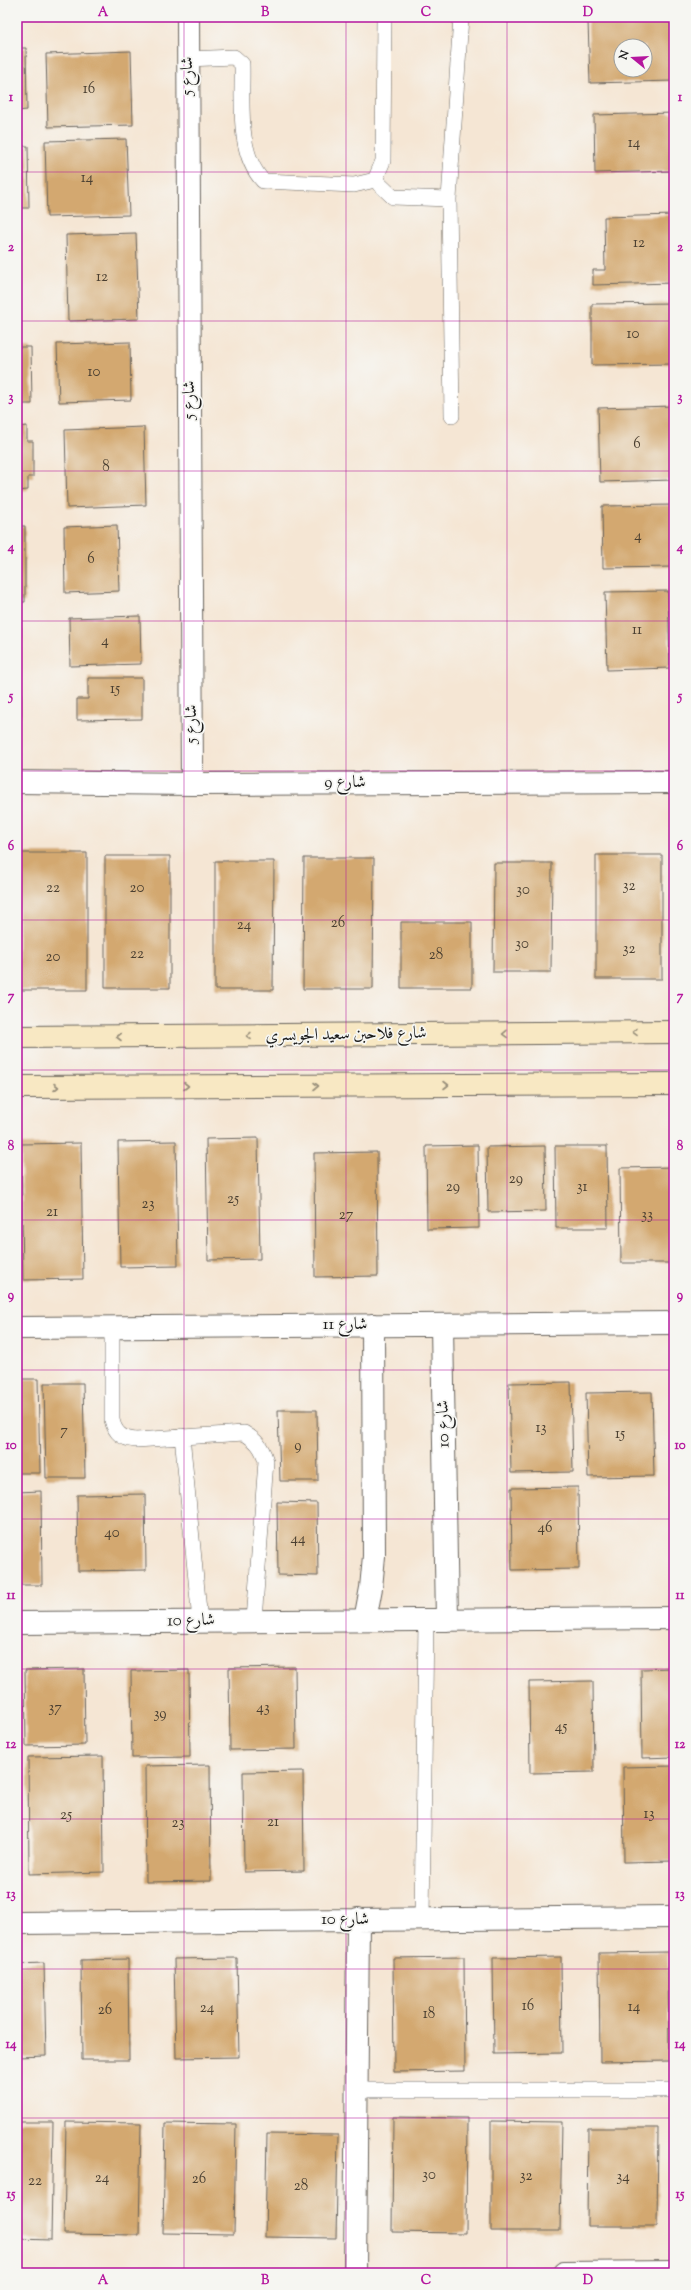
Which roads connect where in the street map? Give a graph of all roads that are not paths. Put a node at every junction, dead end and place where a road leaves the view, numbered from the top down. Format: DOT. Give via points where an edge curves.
graph roads {
  1 [pos="188,17"];
  2 [pos="384,17"];
  3 [pos="461,17"];
  4 [pos="188,59"];
  5 [pos="375,180"];
  6 [pos="449,198"];
  7 [pos="452,416"];
  8 [pos="17,782"];
  9 [pos="674,782"];
  10 [pos="192,784"];
  11 [pos="674,1032"];
  12 [pos="17,1037"];
  13 [pos="674,1084"];
  14 [pos="17,1087"];
  15 [pos="674,1323"];
  16 [pos="374,1325"];
  17 [pos="442,1325"];
  18 [pos="112,1327"];
  19 [pos="17,1328"];
  20 [pos="182,1436"];
  21 [pos="674,1618"];
  22 [pos="200,1620"];
  23 [pos="254,1620"];
  24 [pos="365,1620"];
  25 [pos="436,1620"];
  26 [pos="17,1623"];
  27 [pos="674,1917"];
  28 [pos="422,1919"];
  29 [pos="358,1920"];
  30 [pos="17,1922"];
  31 [pos="357,2090"];
  32 [pos="674,2090"];
  33 [pos="674,2272"];
  34 [pos="355,2273"];
  35 [pos="564,2273"];
  1 -- 4 [label="street, شارع 5"];
  2 -- 5 [label="lane" via="383,161"];
  3 -- 6 [label="lane"];
  4 -- 5 [label="lane" via="234,57 242,64 245,140 253,171 263,181 354,185"];
  4 -- 10 [label="street, شارع 5"];
  5 -- 6 [label="lane" via="393,197"];
  6 -- 7 [label="lane"];
  8 -- 10 [label="street, شارع 9"];
  9 -- 10 [label="street, شارع 9"];
  11 -- 12 [label="street, شارع فلاحبن سعيد الجويسري, one-way"];
  14 -- 13 [label="street, one-way"];
  15 -- 17 [label="street, شارع 11"];
  16 -- 17 [label="street, شارع 11"];
  16 -- 18 [label="street, شارع 11"];
  16 -- 24 [label="street" via="374,1556"];
  17 -- 25 [label="street, شارع 10"];
  18 -- 19 [label="street, شارع 11"];
  18 -- 20 [label="lane" via="114,1427 129,1440"];
  20 -- 22 [label="lane"];
  20 -- 23 [label="lane" via="244,1433 255,1439 262,1449 266,1460"];
  21 -- 25 [label="street, شارع 10"];
  22 -- 23 [label="street, شارع 10"];
  22 -- 26 [label="street, شارع 10"];
  23 -- 24 [label="street, شارع 10"];
  24 -- 25 [label="street, شارع 10"];
  25 -- 28 [label="lane"];
  27 -- 28 [label="street, شارع 10"];
  28 -- 29 [label="street, شارع 10"];
  29 -- 30 [label="street, شارع 10"];
  29 -- 31 [label="street"];
  31 -- 32 [label="lane"];
  31 -- 34 [label="street"];
  33 -- 35 [label="street"];
}
